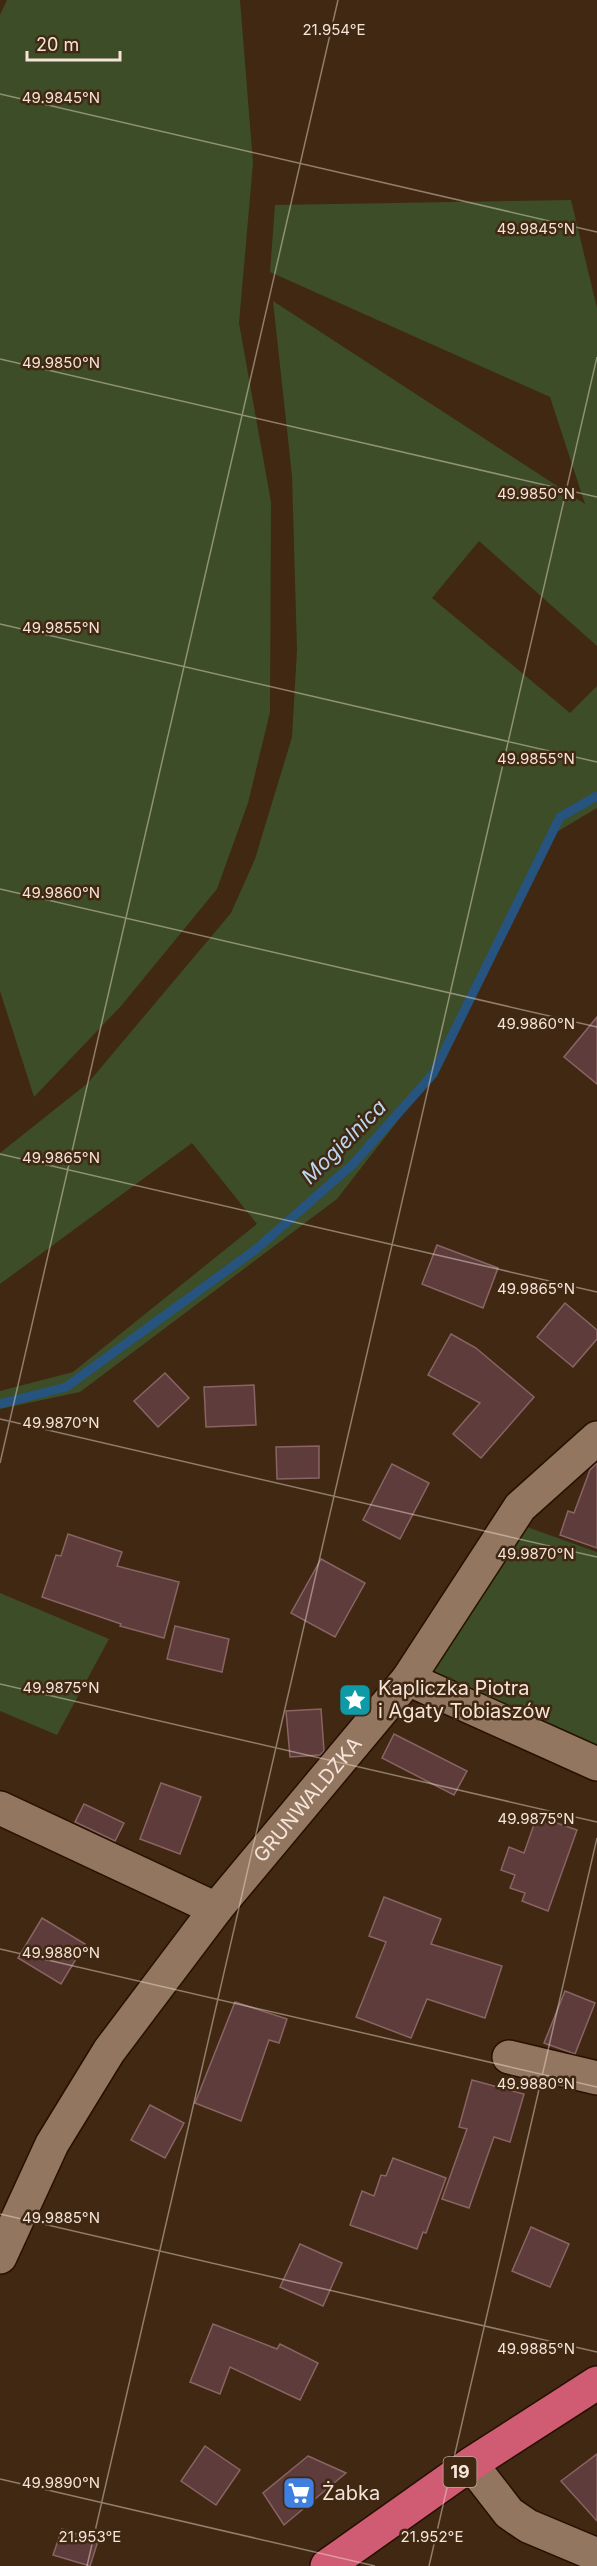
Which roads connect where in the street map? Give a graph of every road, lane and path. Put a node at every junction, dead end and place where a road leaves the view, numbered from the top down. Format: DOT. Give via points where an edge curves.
graph roads {
  1 [pos="597,1438"];
  2 [pos="408,1679"];
  3 [pos="597,1764"];
  4 [pos="0,1808"];
  5 [pos="216,1909"];
  6 [pos="509,2057"];
  7 [pos="597,2078"];
  8 [pos="0,2257"];
  9 [pos="597,2383"];
  10 [pos="471,2464"];
  11 [pos="597,2554"];
  12 [pos="327,2566"];
  1 -- 2 [label="street, GRUNWALDZKA" via="520,1507"];
  2 -- 3 [label="street"];
  2 -- 5 [label="street, GRUNWALDZKA"];
  4 -- 5 [label="street"];
  5 -- 8 [label="street, GRUNWALDZKA" via="109,2051 52,2144"];
  6 -- 7 [label="street"];
  9 -- 10 [label="highway, 19"];
  10 -- 11 [label="street" via="509,2513 528,2526"];
  10 -- 12 [label="highway, 19"];
}
